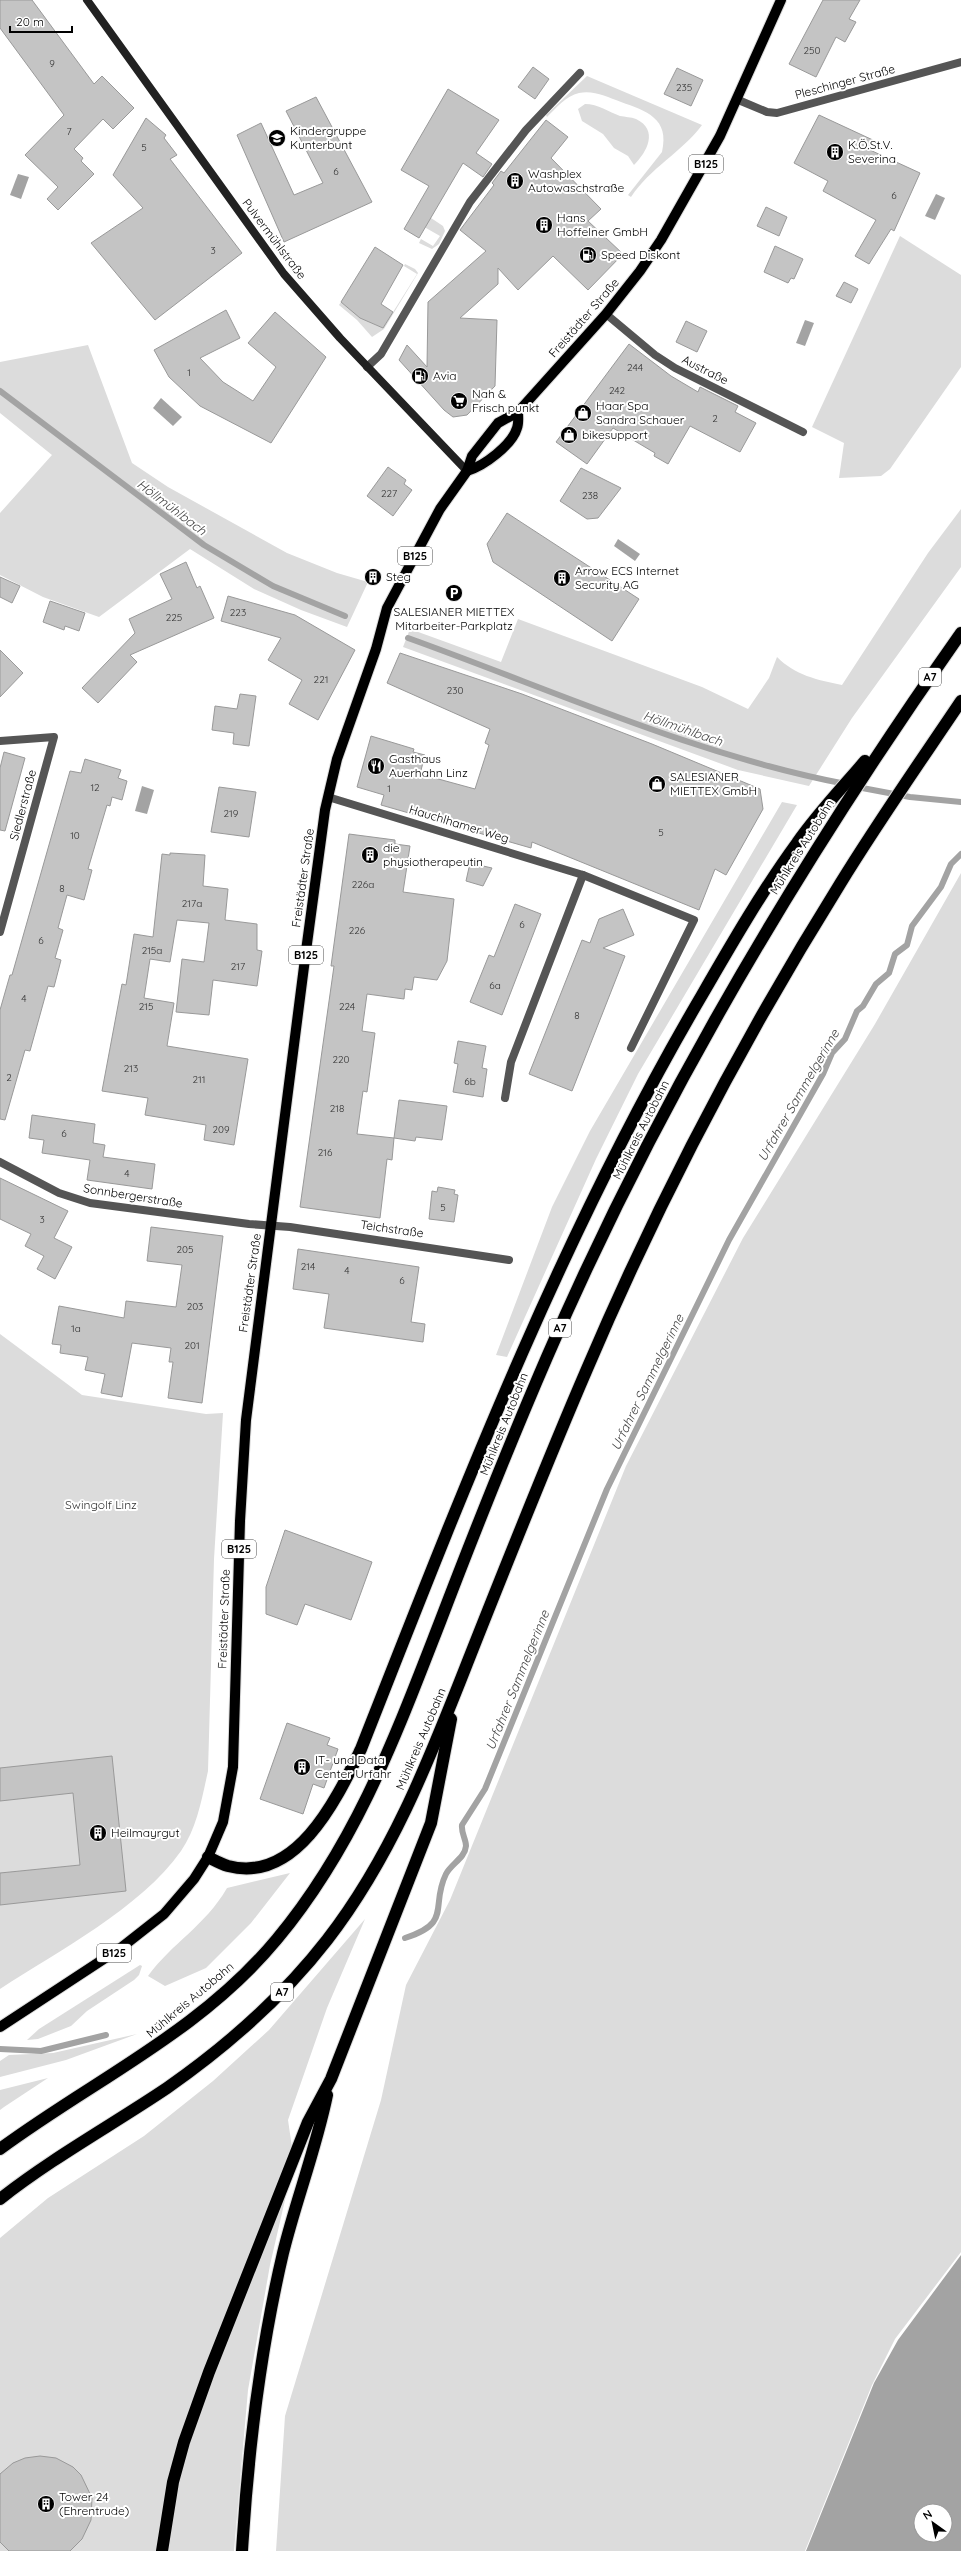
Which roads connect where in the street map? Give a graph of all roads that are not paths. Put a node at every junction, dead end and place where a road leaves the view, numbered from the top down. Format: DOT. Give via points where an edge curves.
graph roads {
  1 [pos="87,0"];
  2 [pos="781,0"];
  3 [pos="961,62"];
  4 [pos="580,73"];
  5 [pos="736,99"];
  6 [pos="606,314"];
  7 [pos="367,367"];
  8 [pos="518,412"];
  9 [pos="803,432"];
  10 [pos="467,471"];
  11 [pos="961,632"];
  12 [pos="961,701"];
  13 [pos="0,741"];
  14 [pos="873,755"];
  15 [pos="328,797"];
  16 [pos="583,875"];
  17 [pos="0,932"];
  18 [pos="631,1048"];
  19 [pos="505,1098"];
  20 [pos="0,1162"];
  21 [pos="272,1226"];
  22 [pos="509,1260"];
  23 [pos="456,1691"];
  24 [pos="208,1857"];
  25 [pos="0,2027"];
  26 [pos="331,2079"];
  27 [pos="0,2149"];
  28 [pos="0,2199"];
  29 [pos="162,2551"];
  30 [pos="242,2551"];
  1 -- 7 [label="street, Pulvermühlstraße" via="265,250 308,303"];
  2 -- 5 [label="main road, Freistädter Straße / B125"];
  3 -- 5 [label="street, Pleschinger Straße" via="777,113 767,112"];
  4 -- 7 [label="street" via="526,130 470,202 381,354"];
  5 -- 6 [label="main road, Freistädter Straße / B125" via="720,136 683,205 640,271"];
  6 -- 8 [label="main road, Freistädter Straße / B125"];
  6 -- 9 [label="street, Austraße" via="655,355 675,368"];
  7 -- 10 [label="street, Pulvermühlstraße"];
  8 -- 10 [label="main road, Freistädter Straße / B125" via="498,423 472,456"];
  8 -- 10 [label="main road" via="518,428 505,444 486,463"];
  10 -- 15 [label="main road, Freistädter Straße / B125" via="440,509 387,608 376,649 346,730"];
  11 -- 14 [label="highway, A7"];
  12 -- 23 [label="highway, Mühlkreis Autobahn / A7" via="840,884 705,1121 588,1365"];
  13 -- 17 [label="street, Siedlerstraße" via="54,737"];
  14 -- 24 [label="highway" via="798,842 737,935 667,1055 617,1148 526,1343 361,1749 345,1781 315,1829 287,1856 275,1863 249,1868 228,1866"];
  14 -- 27 [label="highway, Mühlkreis Autobahn / A7" via="706,1036 585,1274 516,1431 388,1754 362,1810 329,1868 276,1941 224,1992 152,2050"];
  15 -- 16 [label="street, Hauchlhamer Weg"];
  15 -- 21 [label="main road, Freistädter Straße / B125"];
  16 -- 18 [label="street, Hauchlhamer Weg" via="694,920"];
  16 -- 19 [label="street" via="511,1062"];
  20 -- 21 [label="street, Sonnbergerstraße" via="59,1193 90,1203"];
  21 -- 22 [label="street, Teichstraße" via="443,1248"];
  21 -- 24 [label="main road, Freistädter Straße / B125" via="246,1420 240,1521 233,1767 223,1822"];
  23 -- 26 [label="highway" via="431,1823"];
  23 -- 28 [label="highway, Mühlkreis Autobahn / A7" via="424,1772 386,1851 348,1912 293,1981 232,2039 195,2068 42,2168"];
  24 -- 25 [label="main road, Freistädter Straße / B125" via="180,1896 146,1929"];
  26 -- 29 [label="highway" via="308,2122 209,2372 173,2482"];
  26 -- 30 [label="highway" via="283,2253 269,2321 255,2413"];
}
